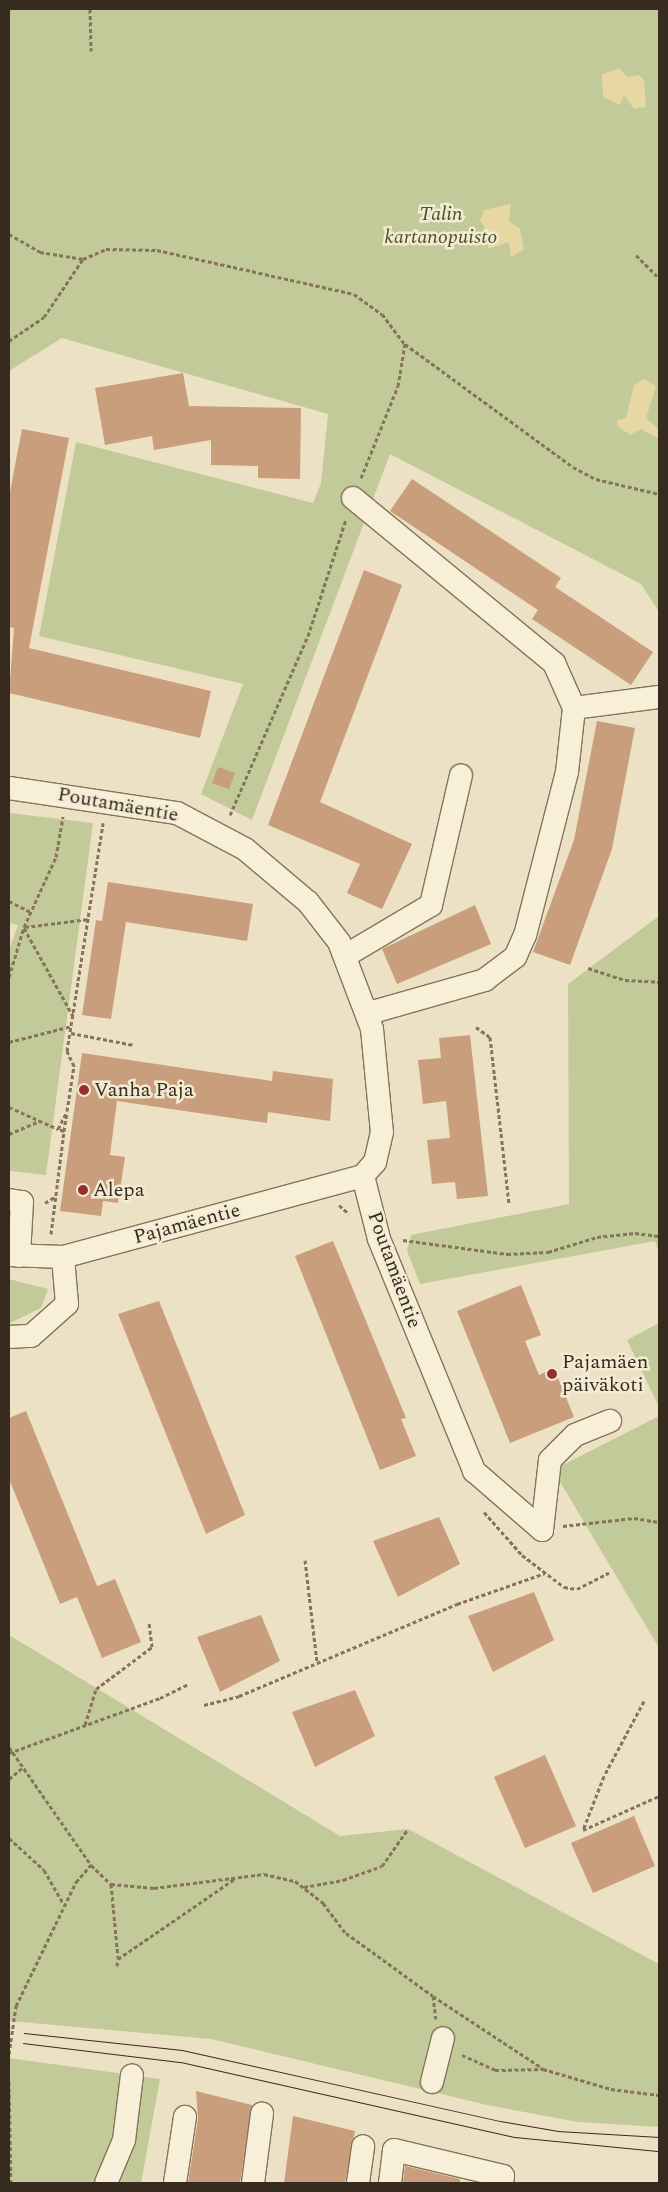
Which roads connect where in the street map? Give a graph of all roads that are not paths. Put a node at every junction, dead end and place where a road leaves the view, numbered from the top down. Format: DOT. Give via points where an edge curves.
graph roads {
  1 [pos="353,498"];
  2 [pos="659,697"];
  3 [pos="574,708"];
  4 [pos="461,774"];
  5 [pos="9,788"];
  6 [pos="345,956"];
  7 [pos="369,1014"];
  8 [pos="364,1176"];
  9 [pos="9,1200"];
  10 [pos="14,1255"];
  11 [pos="63,1257"];
  12 [pos="9,1337"];
  13 [pos="610,1421"];
  14 [pos="443,2038"];
  15 [pos="132,2075"];
  16 [pos="432,2082"];
  17 [pos="262,2114"];
  18 [pos="185,2118"];
  19 [pos="363,2146"];
  20 [pos="106,2183"];
  21 [pos="175,2183"];
  22 [pos="253,2183"];
  23 [pos="358,2183"];
  24 [pos="390,2183"];
  25 [pos="502,2183"];
  1 -- 3 [label="street" via="554,663"];
  2 -- 3 [label="street"];
  3 -- 7 [label="street" via="567,772 525,935 516,957 485,980"];
  4 -- 6 [label="street" via="431,905"];
  5 -- 6 [label="street, Poutamäentie" via="144,806 198,822 259,859 308,902 330,927"];
  6 -- 7 [label="street, Poutamäentie"];
  7 -- 8 [label="street, Poutamäentie" via="378,1059 382,1132 375,1162"];
  8 -- 11 [label="street, Pajamäentie"];
  8 -- 13 [label="street, Poutamäentie" via="378,1239 474,1471 542,1530 550,1460 575,1435"];
  9 -- 10 [label="street" via="22,1202"];
  10 -- 11 [label="street, Pajamäentie"];
  11 -- 12 [label="street" via="67,1304 30,1336"];
  14 -- 16 [label="street"];
  15 -- 20 [label="street" via="124,2140"];
  17 -- 22 [label="street"];
  18 -- 21 [label="street"];
  19 -- 23 [label="street"];
  24 -- 25 [label="street" via="394,2150 503,2176"];
}
